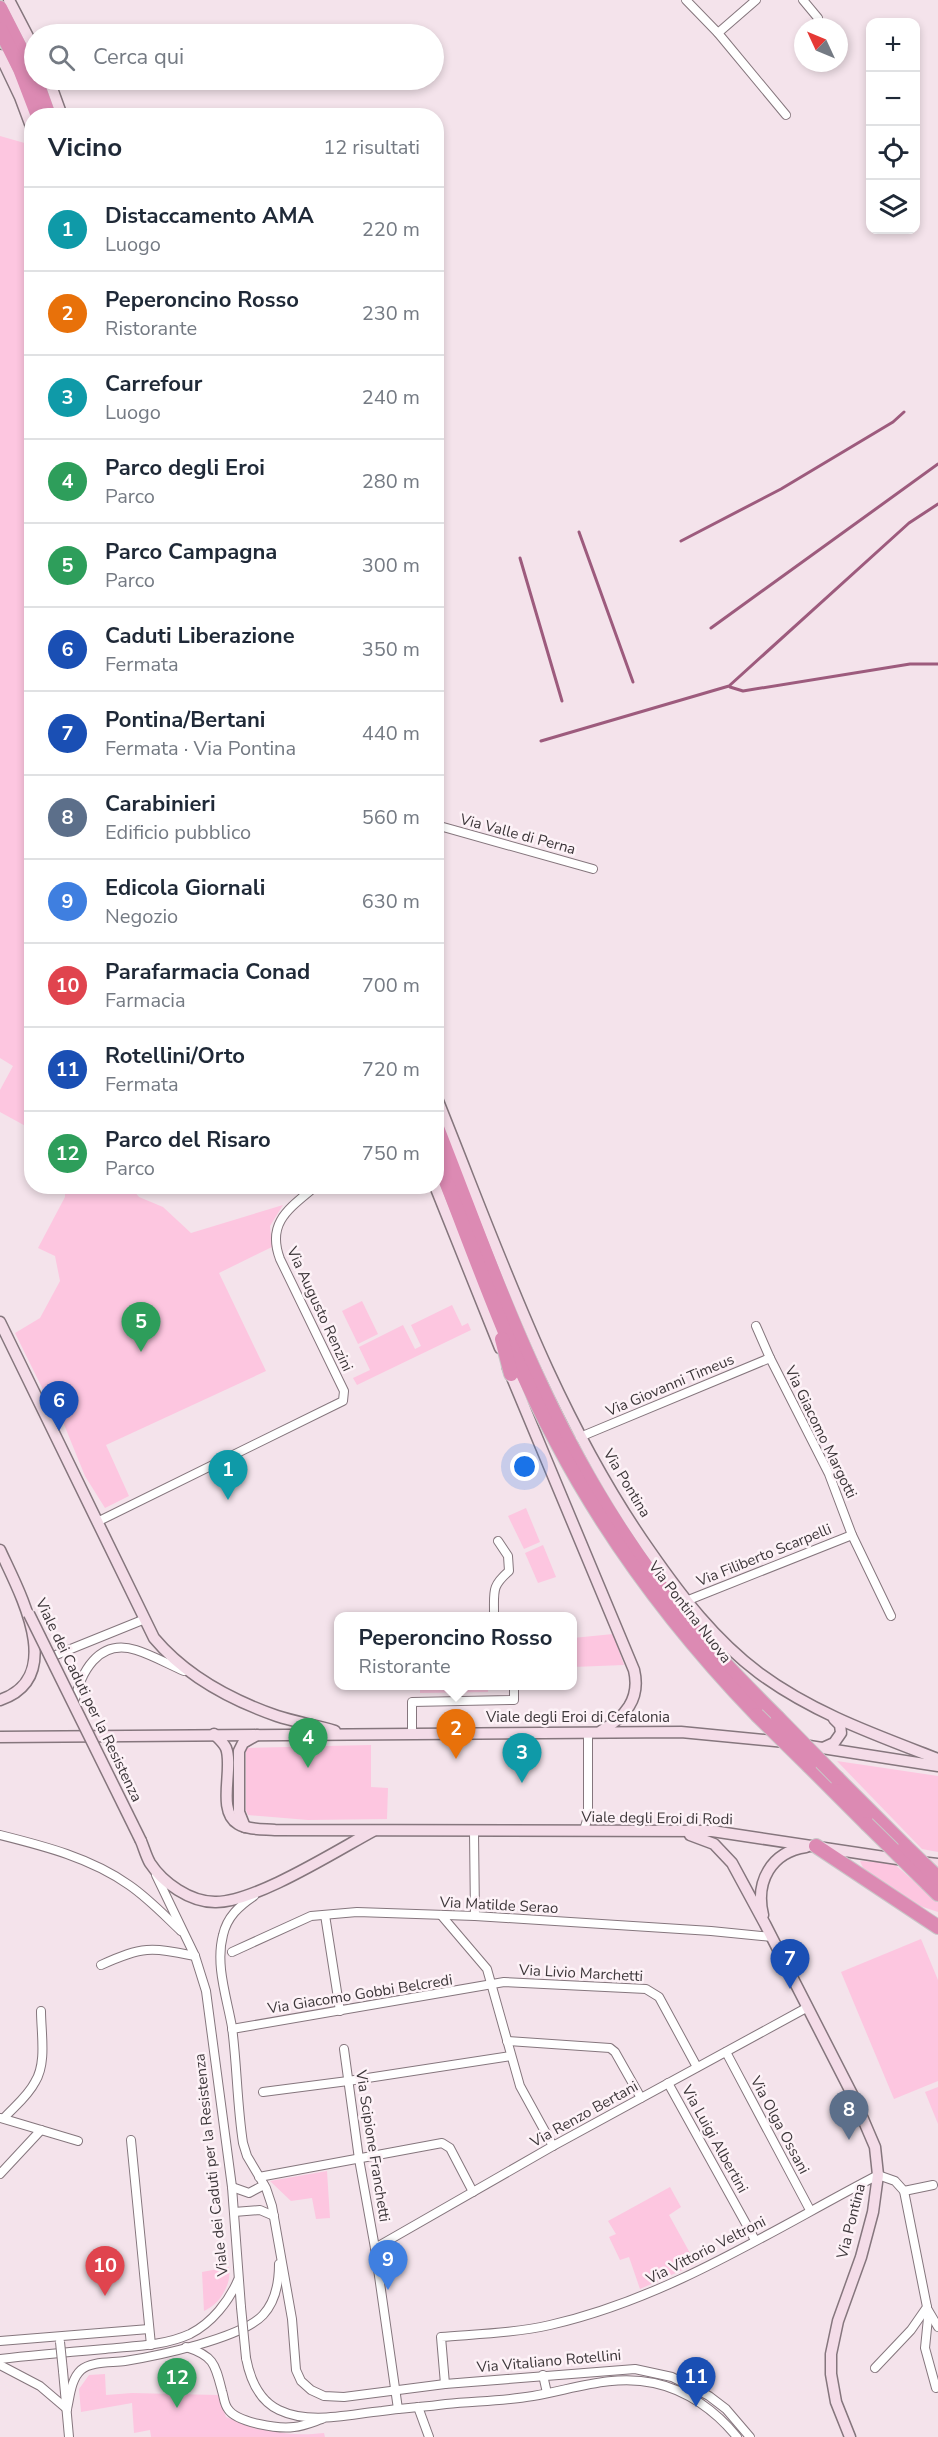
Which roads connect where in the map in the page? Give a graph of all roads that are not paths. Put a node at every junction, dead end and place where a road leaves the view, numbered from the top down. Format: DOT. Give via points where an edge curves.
graph roads {
  1 [pos="686,0"];
  2 [pos="756,0"];
  3 [pos="803,0"];
  4 [pos="8,2"];
  5 [pos="818,18"];
  6 [pos="0,29"];
  7 [pos="24,30"];
  8 [pos="718,33"];
  9 [pos="24,47"];
  10 [pos="0,55"];
  11 [pos="24,79"];
  12 [pos="28,90"];
  13 [pos="40,90"];
  14 [pos="53,90"];
  15 [pos="24,108"];
  16 [pos="35,108"];
  17 [pos="46,108"];
  18 [pos="59,108"];
  19 [pos="786,115"];
  20 [pos="444,827"];
  21 [pos="593,869"];
  22 [pos="444,1116"];
  23 [pos="444,1147"];
  24 [pos="444,1174"];
  25 [pos="308,1194"];
  26 [pos="438,1194"];
  27 [pos="497,1294"];
  28 [pos="0,1324"];
  29 [pos="756,1326"];
  30 [pos="3,1338"];
  31 [pos="770,1358"];
  32 [pos="511,1374"];
  33 [pos="580,1437"];
  34 [pos="98,1522"];
  35 [pos="852,1535"];
  36 [pos="498,1541"];
  37 [pos="0,1550"];
  38 [pos="686,1601"];
  39 [pos="494,1612"];
  40 [pos="29,1614"];
  41 [pos="891,1616"];
  42 [pos="145,1619"];
  43 [pos="51,1657"];
  44 [pos="191,1674"];
  45 [pos="514,1690"];
  46 [pos="0,1700"];
  47 [pos="74,1704"];
  48 [pos="828,1716"];
  49 [pos="594,1732"];
  50 [pos="214,1734"];
  51 [pos="263,1734"];
  52 [pos="347,1734"];
  53 [pos="412,1734"];
  54 [pos="0,1737"];
  55 [pos="822,1748"];
  56 [pos="938,1759"];
  57 [pos="938,1766"];
  58 [pos="244,1827"];
  59 [pos="584,1830"];
  60 [pos="374,1831"];
  61 [pos="675,1831"];
  62 [pos="474,1832"];
  63 [pos="0,1835"];
  64 [pos="816,1846"];
  65 [pos="150,1863"];
  66 [pos="938,1864"];
  67 [pos="933,1880"];
  68 [pos="268,1887"];
  69 [pos="938,1894"];
  70 [pos="325,1915"];
  71 [pos="441,1915"];
  72 [pos="475,1916"];
  73 [pos="765,1924"];
  74 [pos="938,1927"];
  75 [pos="185,1935"];
  76 [pos="772,1937"];
  77 [pos="232,1952"];
  78 [pos="195,1956"];
  79 [pos="101,1965"];
  80 [pos="491,1984"];
  81 [pos="808,2007"];
  82 [pos="41,2011"];
  83 [pos="340,2011"];
  84 [pos="232,2029"];
  85 [pos="507,2041"];
  86 [pos="344,2049"];
  87 [pos="726,2052"];
  88 [pos="511,2056"];
  89 [pos="697,2067"];
  90 [pos="348,2081"];
  91 [pos="668,2083"];
  92 [pos="263,2092"];
  93 [pos="641,2098"];
  94 [pos="2,2118"];
  95 [pos="41,2130"];
  96 [pos="131,2140"];
  97 [pos="78,2141"];
  98 [pos="553,2146"];
  99 [pos="359,2159"];
  100 [pos="0,2174"];
  101 [pos="878,2175"];
  102 [pos="259,2176"];
  103 [pos="264,2185"];
  104 [pos="933,2185"];
  105 [pos="232,2187"];
  106 [pos="904,2191"];
  107 [pos="473,2192"];
  108 [pos="810,2210"];
  109 [pos="234,2212"];
  110 [pos="274,2216"];
  111 [pos="755,2240"];
  112 [pos="375,2248"];
  113 [pos="279,2249"];
  114 [pos="238,2278"];
  115 [pos="927,2307"];
  116 [pos="938,2327"];
  117 [pos="149,2329"];
  118 [pos="60,2339"];
  119 [pos="0,2341"];
  120 [pos="151,2345"];
  121 [pos="187,2347"];
  122 [pos="0,2359"];
  123 [pos="0,2365"];
  124 [pos="875,2368"];
  125 [pos="543,2375"];
  126 [pos="445,2384"];
  127 [pos="936,2388"];
  128 [pos="396,2389"];
  129 [pos="547,2393"];
  130 [pos="329,2397"];
  131 [pos="418,2407"];
  132 [pos="67,2409"];
  133 [pos="398,2409"];
  134 [pos="332,2416"];
  135 [pos="69,2437"];
  136 [pos="429,2437"];
  137 [pos="737,2437"];
  138 [pos="750,2437"];
  139 [pos="850,2437"];
  1 -- 8 [label="street"];
  2 -- 8 [label="street"];
  3 -- 5 [label="street"];
  4 -- 7 [label="street"];
  4 -- 9 [label="highway"];
  6 -- 11 [label="highway"];
  8 -- 19 [label="street"];
  10 -- 15 [label="street"];
  12 -- 16 [label="highway"];
  13 -- 17 [label="highway"];
  14 -- 18 [label="street"];
  20 -- 21 [label="street, Via Valle di Perna"];
  22 -- 33 [label="street, Via Pontina" via="535,1341"];
  23 -- 27 [label="highway"];
  24 -- 27 [label="highway"];
  25 -- 34 [label="street, Via Augusto Renzini" via="281,1219 275,1240 280,1259 344,1391 343,1401"];
  26 -- 32 [label="street"];
  27 -- 32 [label="highway"];
  27 -- 67 [label="highway, Via Pontina Nuova, bridge" via="566,1436 636,1552 693,1628 905,1846"];
  27 -- 67 [label="highway, Via Pontina Nuova, bridge" via="528,1384 556,1442 624,1554 709,1665 867,1824"];
  28 -- 30 [label="street"];
  29 -- 31 [label="street, Via Giacomo Margotti"];
  30 -- 34 [label="street"];
  31 -- 33 [label="street, Via Giovanni Timeus"];
  31 -- 35 [label="street, Via Giacomo Margotti" via="832,1479"];
  32 -- 49 [label="street" via="637,1680 631,1706 613,1724"];
  33 -- 38 [label="street, Via Pontina" via="624,1514"];
  34 -- 42 [label="street"];
  35 -- 38 [label="street, Via Filiberto Scarpelli"];
  35 -- 41 [label="street, Via Giacomo Margotti"];
  36 -- 39 [label="street" via="507,1556 509,1571 494,1588"];
  37 -- 40 [label="street, Viale dei Caduti per la Resistenza"];
  38 -- 48 [label="street, Via Pontina" via="718,1638 751,1667"];
  40 -- 43 [label="street, Viale dei Caduti per la Resistenza, bridge"];
  40 -- 46 [label="street" via="35,1653 30,1672 20,1687"];
  42 -- 43 [label="street"];
  42 -- 44 [label="street" via="154,1638"];
  43 -- 47 [label="street, Viale dei Caduti per la Resistenza, bridge"];
  44 -- 47 [label="street" via="136,1650 113,1650 86,1668"];
  44 -- 52 [label="street" via="278,1716"];
  45 -- 53 [label="street" via="514,1700 412,1702"];
  47 -- 65 [label="street, Viale dei Caduti per la Resistenza, bridge"];
  48 -- 55 [label="street" via="842,1732 834,1743"];
  48 -- 56 [label="street, Via Pontina"];
  49 -- 53 [label="street, Viale degli Eroi di Cefalonia"];
  49 -- 55 [label="street, Viale degli Eroi di Cefalonia" via="718,1734"];
  49 -- 59 [label="street"];
  50 -- 51 [label="street, Viale degli Eroi di Cefalonia"];
  50 -- 54 [label="street, Viale degli Eroi di Cefalonia"];
  50 -- 58 [label="street" via="227,1753 230,1816"];
  51 -- 52 [label="street, Viale degli Eroi di Cefalonia"];
  51 -- 58 [label="street" via="245,1741 239,1751 239,1814"];
  52 -- 53 [label="street, Viale degli Eroi di Cefalonia"];
  55 -- 57 [label="street, Viale degli Eroi di Cefalonia"];
  58 -- 60 [label="street, Viale degli Eroi di Rodi"];
  59 -- 61 [label="street, Viale degli Eroi di Rodi"];
  59 -- 62 [label="street, Viale degli Eroi di Rodi"];
  60 -- 62 [label="street, Viale degli Eroi di Rodi"];
  60 -- 68 [label="street, Viale dei Caduti per la Resistenza"];
  61 -- 64 [label="street, Viale degli Eroi di Rodi" via="717,1832"];
  61 -- 73 [label="street, Via Pontina" via="702,1839 722,1851"];
  62 -- 72 [label="street"];
  63 -- 75 [label="street" via="74,1856 110,1873 140,1893"];
  64 -- 66 [label="street, Viale degli Eroi di Rodi"];
  64 -- 73 [label="street, Via Pontina" via="791,1851 767,1871 760,1892"];
  64 -- 74 [label="highway"];
  65 -- 68 [label="street, Viale dei Caduti per la Resistenza" via="173,1887 204,1900 228,1901"];
  65 -- 75 [label="street, Viale dei Caduti per la Resistenza"];
  67 -- 69 [label="highway, Via Pontina Nuova"];
  68 -- 84 [label="street, Viale dei Caduti per la Resistenza" via="236,1910 222,1936 221,1959"];
  70 -- 71 [label="street, Via Matilde Serao"];
  70 -- 77 [label="street, Via Matilde Serao" via="306,1918"];
  70 -- 83 [label="street"];
  71 -- 72 [label="street, Via Matilde Serao"];
  71 -- 80 [label="street" via="484,1964"];
  72 -- 76 [label="street, Via Matilde Serao"];
  73 -- 76 [label="street, Via Pontina"];
  75 -- 78 [label="street, Viale dei Caduti per la Resistenza"];
  76 -- 81 [label="street, Via Pontina"];
  78 -- 79 [label="street" via="143,1949"];
  78 -- 105 [label="street, Viale dei Caduti per la Resistenza" via="206,1991"];
  80 -- 83 [label="street, Via Giacomo Gobbi Belcredi"];
  80 -- 85 [label="street"];
  80 -- 89 [label="street, Via Livio Marchetti" via="650,1990 660,1999"];
  81 -- 87 [label="street, Via Renzo Bertani"];
  81 -- 101 [label="street, Via Pontina" via="869,2129"];
  82 -- 94 [label="street" via="38,2077"];
  83 -- 84 [label="street, Via Giacomo Gobbi Belcredi"];
  84 -- 102 [label="street, Viale dei Caduti per la Resistenza" via="243,2143"];
  85 -- 88 [label="street"];
  85 -- 93 [label="street" via="610,2048"];
  86 -- 90 [label="street, Via Scipione Franchetti"];
  87 -- 89 [label="street, Via Renzo Bertani"];
  87 -- 108 [label="street, Via Olga Ossani"];
  88 -- 90 [label="street"];
  88 -- 98 [label="street" via="524,2094"];
  89 -- 91 [label="street, Via Renzo Bertani"];
  90 -- 92 [label="street"];
  90 -- 99 [label="street, Via Scipione Franchetti"];
  91 -- 93 [label="street, Via Renzo Bertani"];
  91 -- 111 [label="street, Via Luigi Albertini"];
  93 -- 98 [label="street, Via Renzo Bertani"];
  94 -- 95 [label="street"];
  95 -- 97 [label="street"];
  95 -- 100 [label="street"];
  96 -- 117 [label="street"];
  98 -- 107 [label="street, Via Renzo Bertani"];
  99 -- 102 [label="street"];
  99 -- 107 [label="street" via="444,2144 450,2148"];
  99 -- 112 [label="street, Via Scipione Franchetti"];
  101 -- 106 [label="street" via="895,2181"];
  101 -- 108 [label="street, Via Vittorio Veltroni"];
  101 -- 139 [label="street, Via Pontina" via="868,2231 832,2347 834,2395"];
  102 -- 103 [label="street, Viale dei Caduti per la Resistenza"];
  103 -- 105 [label="street" via="249,2193"];
  103 -- 110 [label="street, Viale dei Caduti per la Resistenza"];
  104 -- 106 [label="street"];
  105 -- 109 [label="street, Viale dei Caduti per la Resistenza"];
  106 -- 115 [label="street"];
  107 -- 112 [label="street, Via Renzo Bertani"];
  108 -- 111 [label="street, Via Vittorio Veltroni"];
  109 -- 110 [label="street" via="262,2211"];
  109 -- 114 [label="street, Viale dei Caduti per la Resistenza"];
  110 -- 113 [label="street, Viale dei Caduti per la Resistenza"];
  111 -- 126 [label="street, Via Vittorio Veltroni" via="666,2287 592,2313 535,2328 441,2337"];
  112 -- 128 [label="street, Via Scipione Franchetti"];
  113 -- 121 [label="street" via="276,2290 263,2315 238,2330"];
  113 -- 130 [label="street, Viale dei Caduti per la Resistenza" via="298,2377 311,2390"];
  114 -- 120 [label="street" via="225,2302 202,2326 181,2338"];
  114 -- 134 [label="street, Viale dei Caduti per la Resistenza, bridge" via="246,2358 256,2389 274,2407 302,2416"];
  115 -- 116 [label="street"];
  115 -- 124 [label="street" via="912,2330"];
  115 -- 127 [label="street" via="925,2348"];
  117 -- 118 [label="street"];
  117 -- 120 [label="street"];
  118 -- 119 [label="street"];
  118 -- 132 [label="street, bridge"];
  120 -- 121 [label="street"];
  120 -- 122 [label="street"];
  121 -- 132 [label="street" via="81,2370"];
  121 -- 134 [label="street" via="213,2361 227,2408 241,2419 289,2427"];
  123 -- 132 [label="street" via="40,2386"];
  125 -- 126 [label="street, Via Vitaliano Rotellini"];
  125 -- 129 [label="street"];
  125 -- 138 [label="street, Via Vitaliano Rotellini" via="631,2368 666,2376 716,2400"];
  126 -- 128 [label="street, Via Vitaliano Rotellini"];
  128 -- 130 [label="street, Via Vitaliano Rotellini"];
  128 -- 133 [label="street, Via Scipione Franchetti"];
  129 -- 131 [label="street, Via Vitaliano Rotellini"];
  129 -- 137 [label="street, Via Vitaliano Rotellini" via="606,2380 654,2383 700,2403"];
  131 -- 133 [label="street, Via Vitaliano Rotellini"];
  131 -- 136 [label="street"];
  132 -- 135 [label="street"];
  133 -- 134 [label="street, Via Vitaliano Rotellini"];
}
